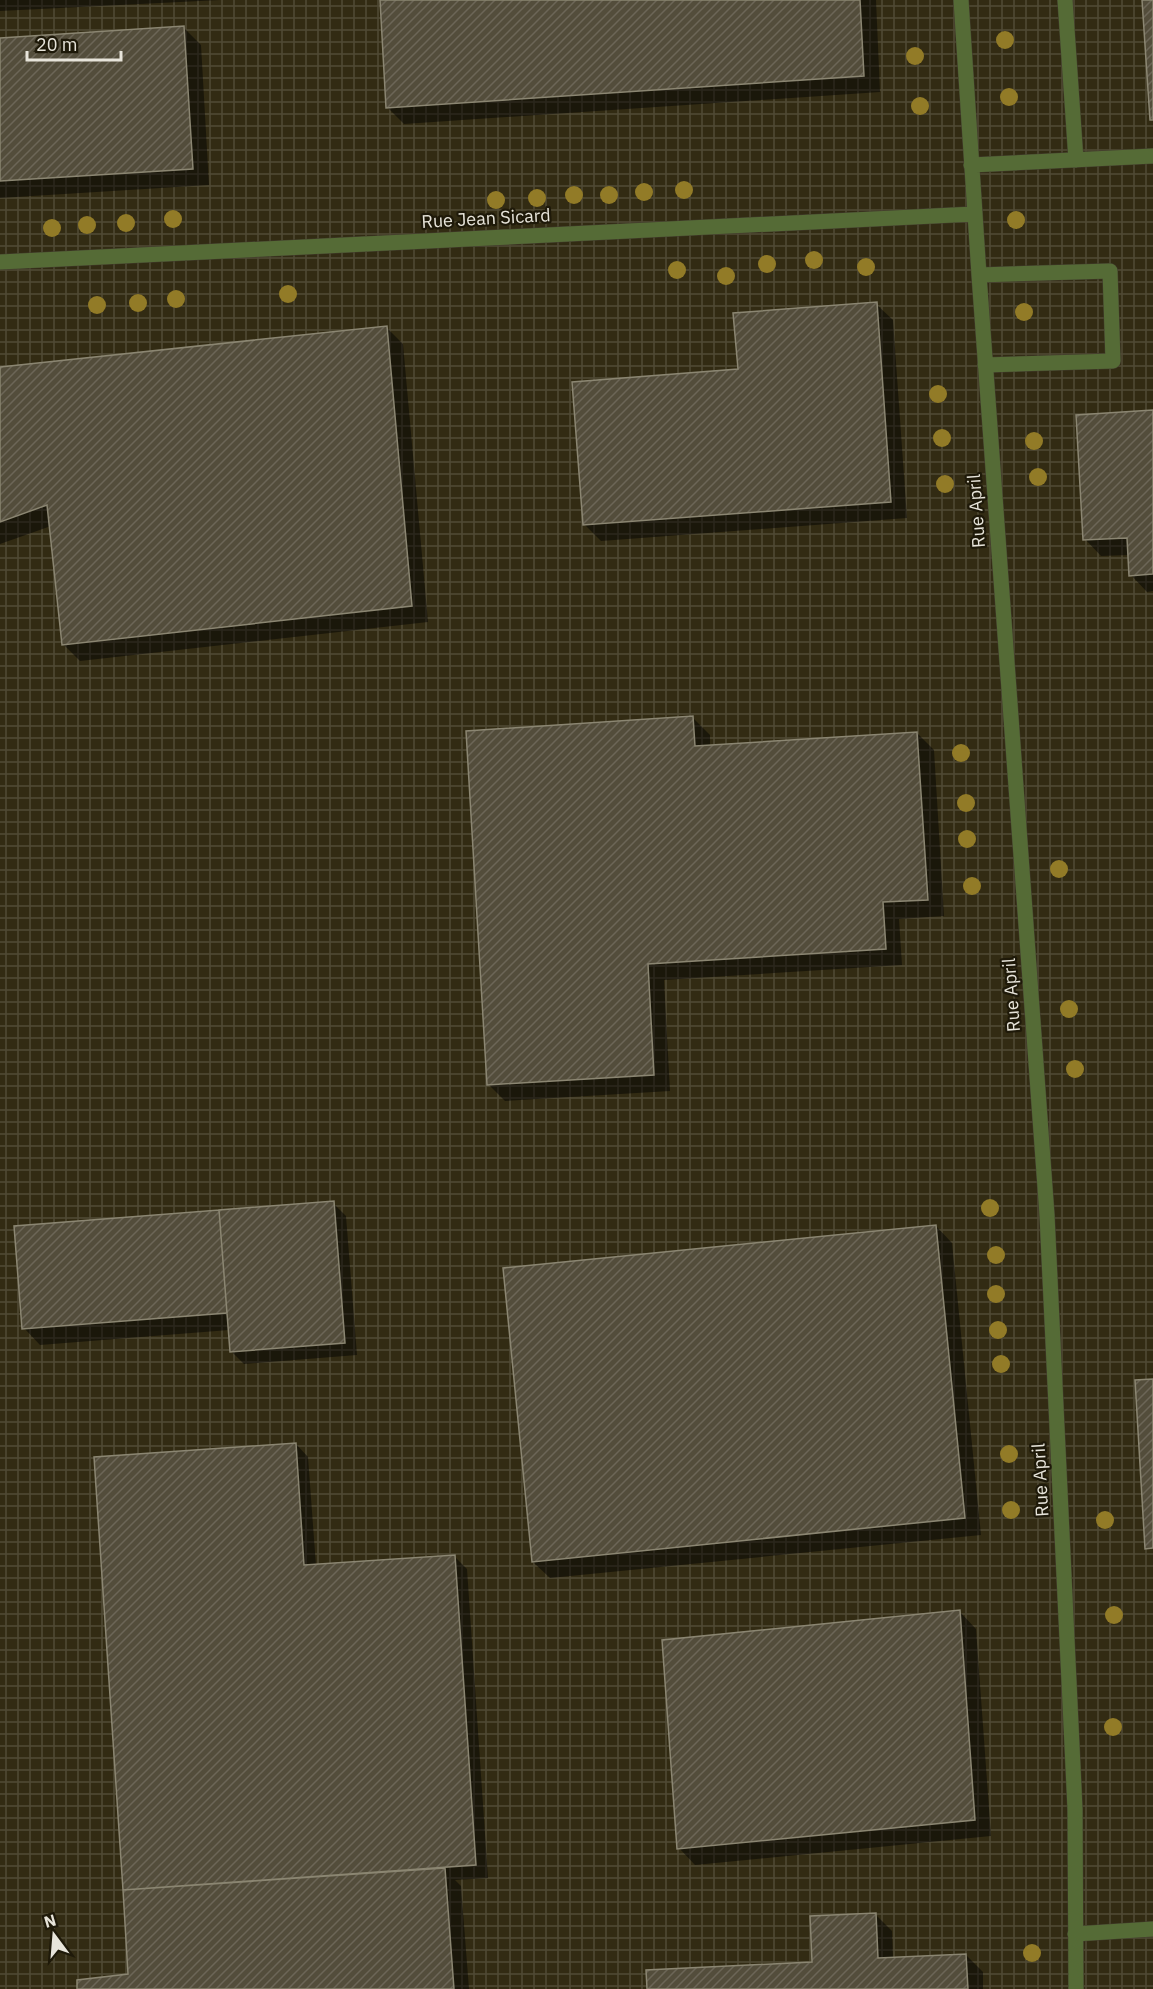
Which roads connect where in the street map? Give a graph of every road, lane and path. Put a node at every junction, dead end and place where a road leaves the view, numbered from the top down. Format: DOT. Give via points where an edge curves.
graph roads {
  1 [pos="961,0"];
  2 [pos="1065,0"];
  3 [pos="1153,156"];
  4 [pos="1076,160"];
  5 [pos="971,165"];
  6 [pos="974,214"];
  7 [pos="0,262"];
  8 [pos="979,275"];
  9 [pos="985,365"];
  10 [pos="1153,1929"];
  11 [pos="1076,1934"];
  12 [pos="1076,1989"];
  1 -- 5 [label="street, Rue April"];
  2 -- 4 [label="street"];
  3 -- 4 [label="street"];
  4 -- 5 [label="street"];
  5 -- 6 [label="street, Rue April"];
  6 -- 7 [label="street, Rue Jean Sicard"];
  6 -- 8 [label="street, Rue April"];
  8 -- 9 [label="street, Rue April"];
  8 -- 9 [label="street" via="1110,271 1113,361"];
  9 -- 11 [label="street, Rue April" via="1047,1215 1075,1809"];
  10 -- 11 [label="street"];
  11 -- 12 [label="street, Rue April"];
}
